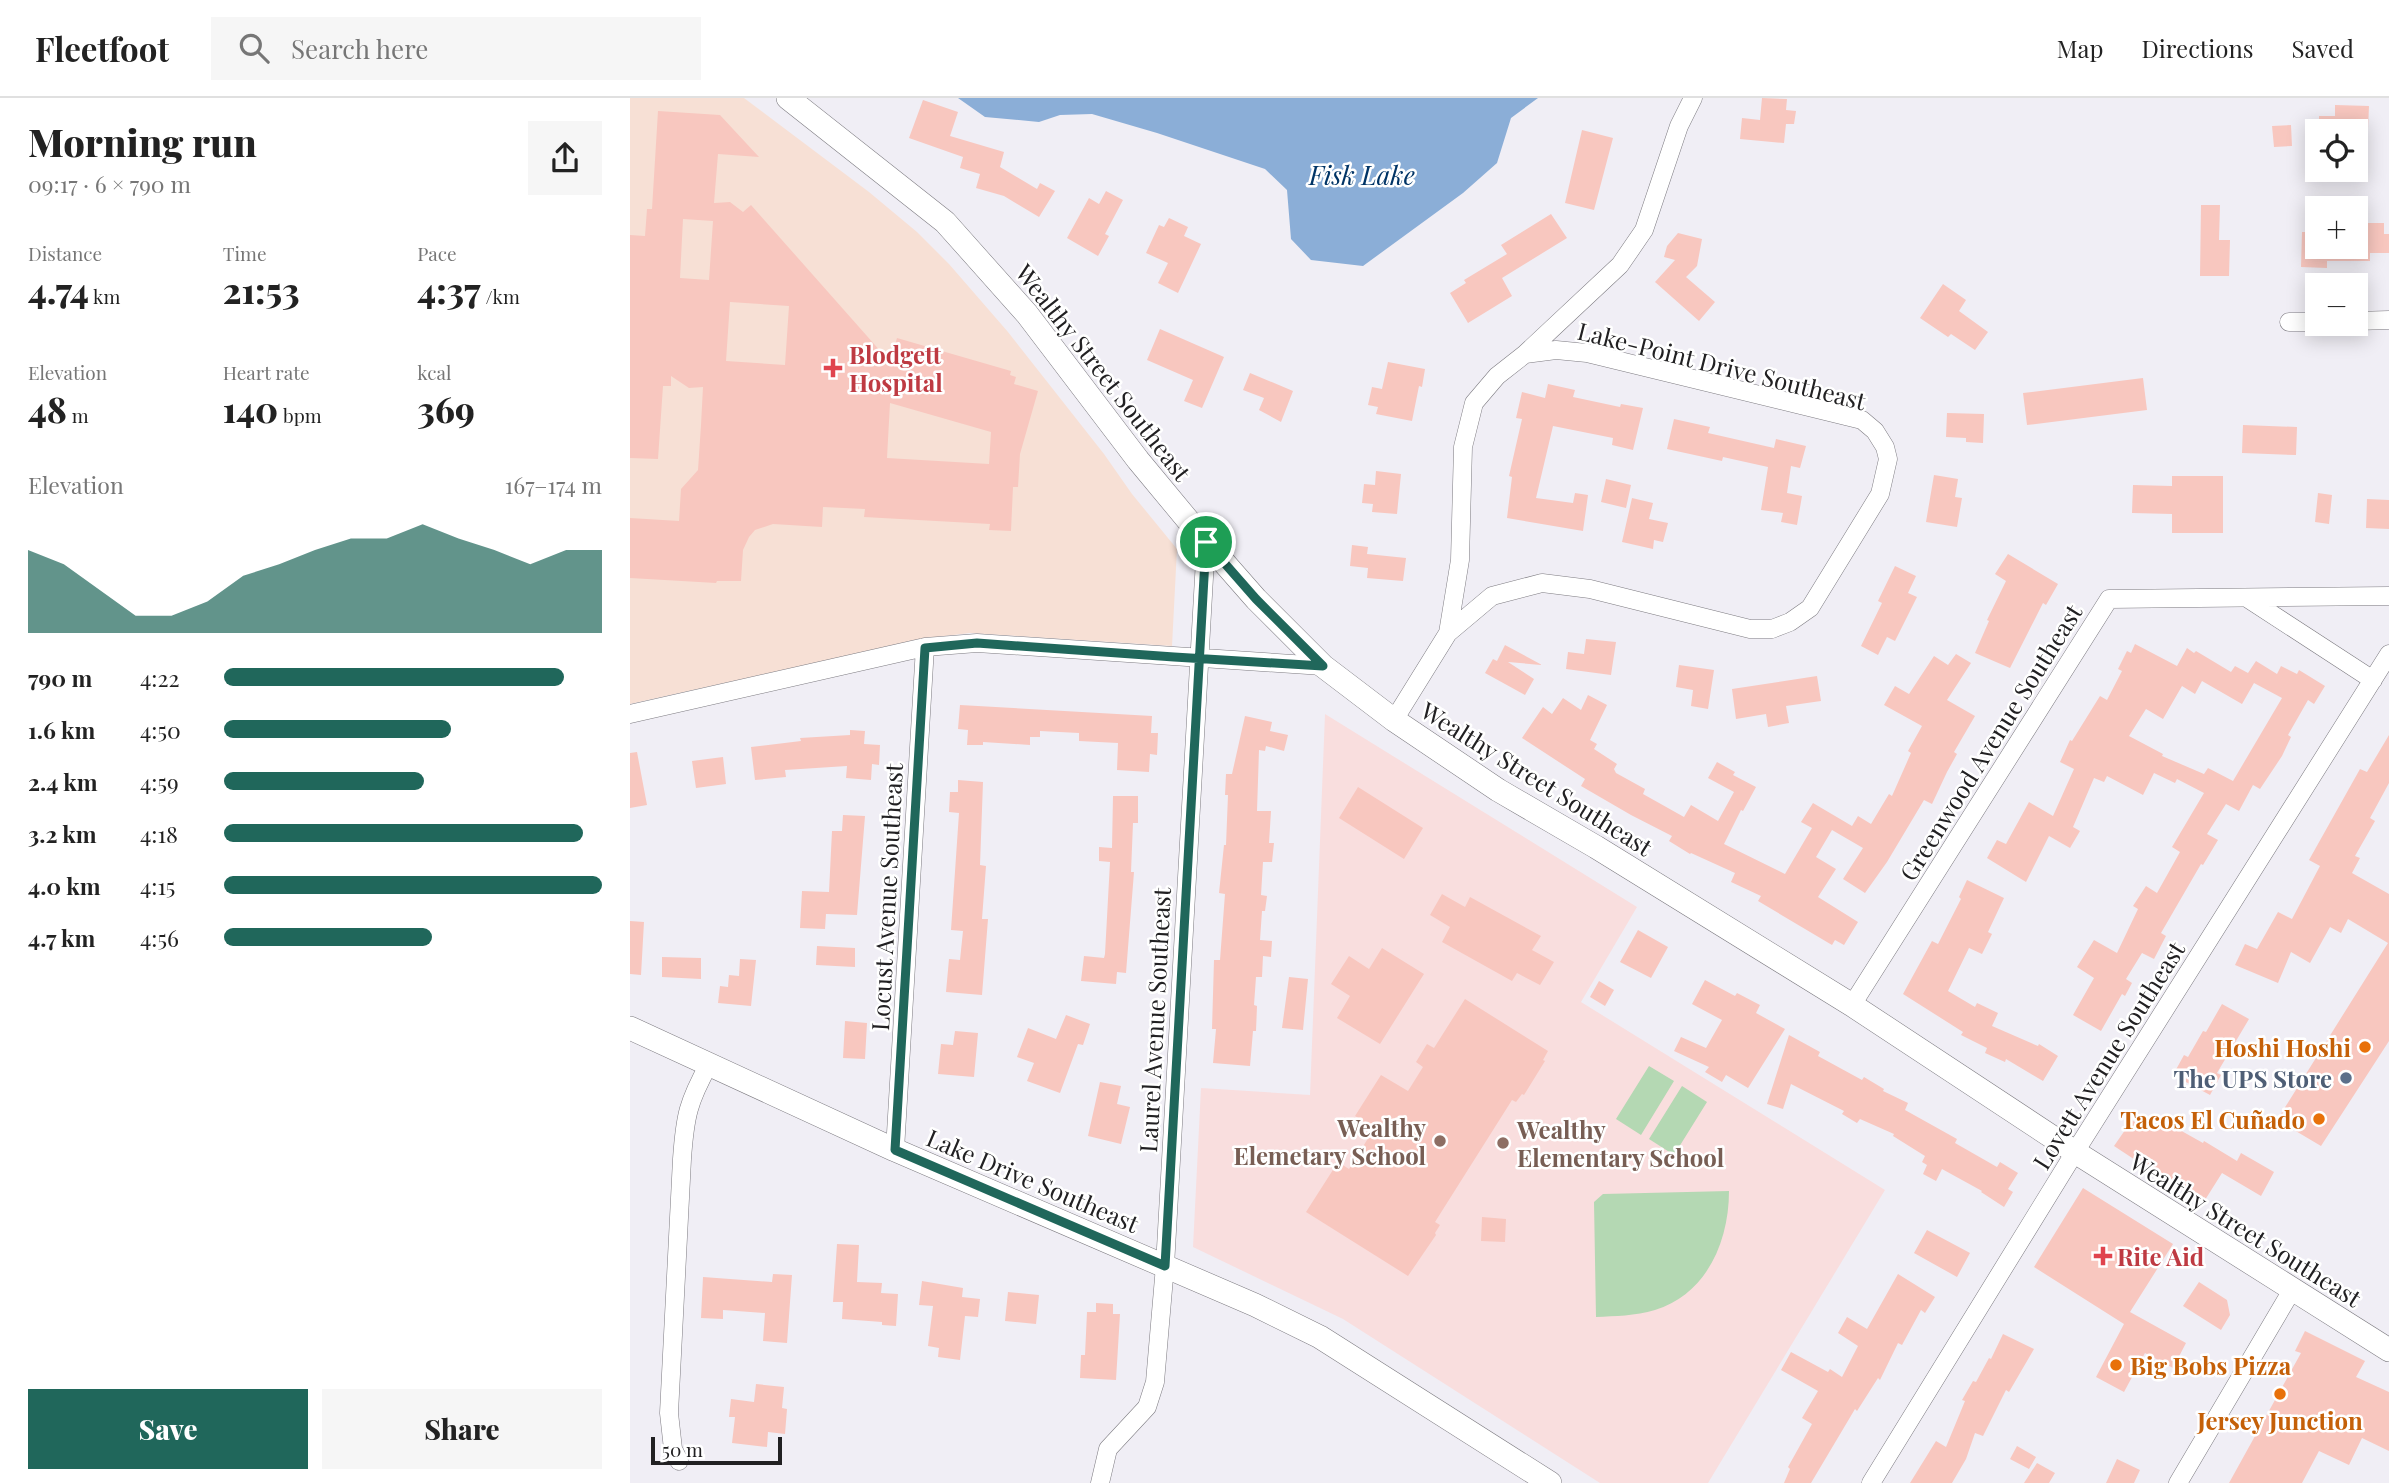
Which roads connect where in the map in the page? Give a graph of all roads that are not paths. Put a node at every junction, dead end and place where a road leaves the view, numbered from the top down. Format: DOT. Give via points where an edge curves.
graph roads {
  1 [pos="788,98"];
  2 [pos="1693,98"];
  3 [pos="2389,320"];
  4 [pos="2368,321"];
  5 [pos="2305,322"];
  6 [pos="2288,323"];
  7 [pos="1525,355"];
  8 [pos="1206,542"];
  9 [pos="2389,596"];
  10 [pos="2246,597"];
  11 [pos="1447,633"];
  12 [pos="925,648"];
  13 [pos="2389,654"];
  14 [pos="1198,658"];
  15 [pos="1323,666"];
  16 [pos="2373,680"];
  17 [pos="630,715"];
  18 [pos="1394,720"];
  19 [pos="1852,1005"];
  20 [pos="630,1028"];
  21 [pos="709,1064"];
  22 [pos="895,1150"];
  23 [pos="2075,1152"];
  24 [pos="1165,1266"];
  25 [pos="2292,1290"];
  26 [pos="2389,1350"];
  27 [pos="679,1461"];
  28 [pos="1100,1483"];
  29 [pos="1550,1483"];
  30 [pos="1871,1483"];
  31 [pos="2178,1483"];
  1 -- 8 [label="main road, Wealthy Street Southeast" via="945,222 1027,314"];
  2 -- 7 [label="street" via="1644,230 1620,265"];
  3 -- 4 [label="street"];
  5 -- 6 [label="street"];
  7 -- 11 [label="street" via="1496,376 1474,403 1463,447 1460,559"];
  7 -- 11 [label="street, Lake-Point Drive Southeast" via="1556,350 1587,353 1862,420 1875,431 1888,459 1880,494 1810,608 1772,629 1750,629 1590,589 1542,583 1492,596"];
  8 -- 14 [label="street, Laurel Avenue Southeast"];
  8 -- 15 [label="main road, Wealthy Street Southeast"];
  9 -- 10 [label="street, Greenwood Avenue Southeast"];
  10 -- 16 [label="street"];
  10 -- 19 [label="street, Greenwood Avenue Southeast" via="2109,599"];
  11 -- 18 [label="street"];
  12 -- 14 [label="street" via="977,643"];
  12 -- 17 [label="street"];
  12 -- 22 [label="street, Locust Avenue Southeast"];
  13 -- 16 [label="street, Lovett Avenue Southeast"];
  14 -- 15 [label="street"];
  14 -- 24 [label="street, Laurel Avenue Southeast"];
  15 -- 18 [label="main road, Wealthy Street Southeast"];
  16 -- 23 [label="street, Lovett Avenue Southeast"];
  18 -- 19 [label="main road, Wealthy Street Southeast" via="1497,790"];
  19 -- 23 [label="main road, Wealthy Street Southeast"];
  20 -- 21 [label="main road, Lake Drive Southeast"];
  21 -- 22 [label="main road, Lake Drive Southeast"];
  21 -- 27 [label="street" via="685,1117 669,1413"];
  22 -- 24 [label="main road, Lake Drive Southeast"];
  23 -- 25 [label="main road, Wealthy Street Southeast"];
  23 -- 30 [label="street, Lovett Avenue Southeast"];
  24 -- 28 [label="street, Laurel Avenue Southeast" via="1155,1382 1147,1407 1108,1449"];
  24 -- 29 [label="main road, Lake Drive Southeast" via="1320,1337"];
  25 -- 26 [label="main road, Wealthy Street Southeast"];
  25 -- 31 [label="street"];
}
